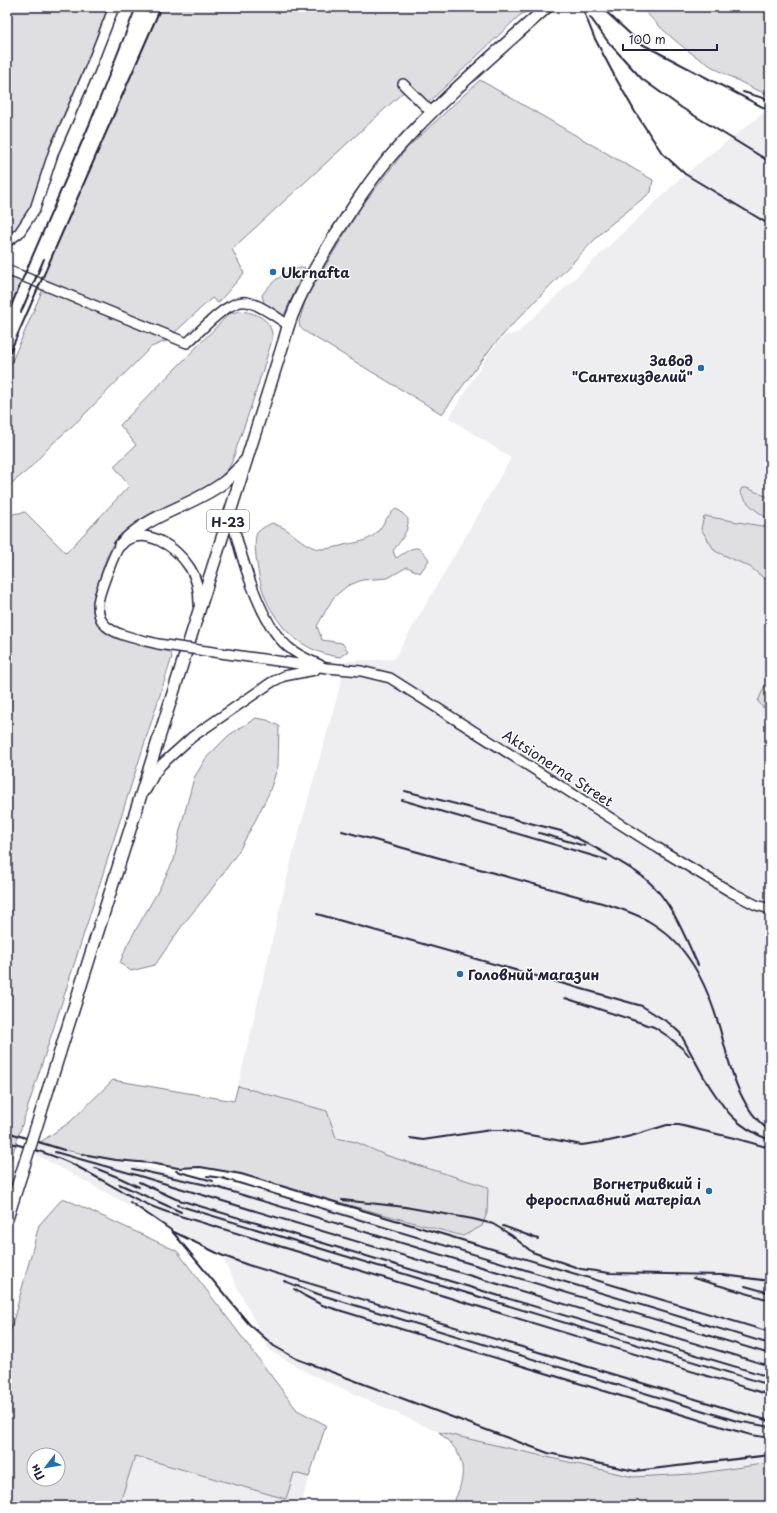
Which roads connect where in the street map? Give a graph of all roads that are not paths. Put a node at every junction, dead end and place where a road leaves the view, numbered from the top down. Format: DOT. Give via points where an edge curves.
graph roads {
  1 [pos="114,7"];
  2 [pos="547,7"];
  3 [pos="403,84"];
  4 [pos="432,113"];
  5 [pos="7,242"];
  6 [pos="7,270"];
  7 [pos="288,325"];
  8 [pos="246,460"];
  9 [pos="230,512"];
  10 [pos="120,545"];
  11 [pos="199,608"];
  12 [pos="327,668"];
  13 [pos="135,812"];
  14 [pos="770,909"];
  15 [pos="7,1219"];
  1 -- 5 [label="street" via="54,151 35,209 19,233"];
  2 -- 4 [label="main road, Н-23"];
  3 -- 4 [label="street"];
  4 -- 7 [label="main road, Н-23" via="395,151 351,210 308,280"];
  6 -- 7 [label="street" via="187,343 228,307 242,301 261,308"];
  7 -- 8 [label="main road, Н-23"];
  8 -- 9 [label="main road, Н-23"];
  8 -- 10 [label="main road" via="222,484 133,532"];
  9 -- 11 [label="main road, Н-23"];
  9 -- 12 [label="street" via="241,556 259,602 277,636 288,647"];
  10 -- 11 [label="street" via="144,536 154,538 175,550 194,575 199,592"];
  10 -- 12 [label="street, bridge" via="98,603 101,620 106,627 158,644"];
  11 -- 13 [label="main road, Н-23"];
  12 -- 13 [label="street" via="284,676 272,682 192,737 161,764"];
  12 -- 14 [label="street, Aktsionerna Street" via="368,672 400,683 658,848 731,892"];
  13 -- 15 [label="main road, Н-23, bridge"];
}
